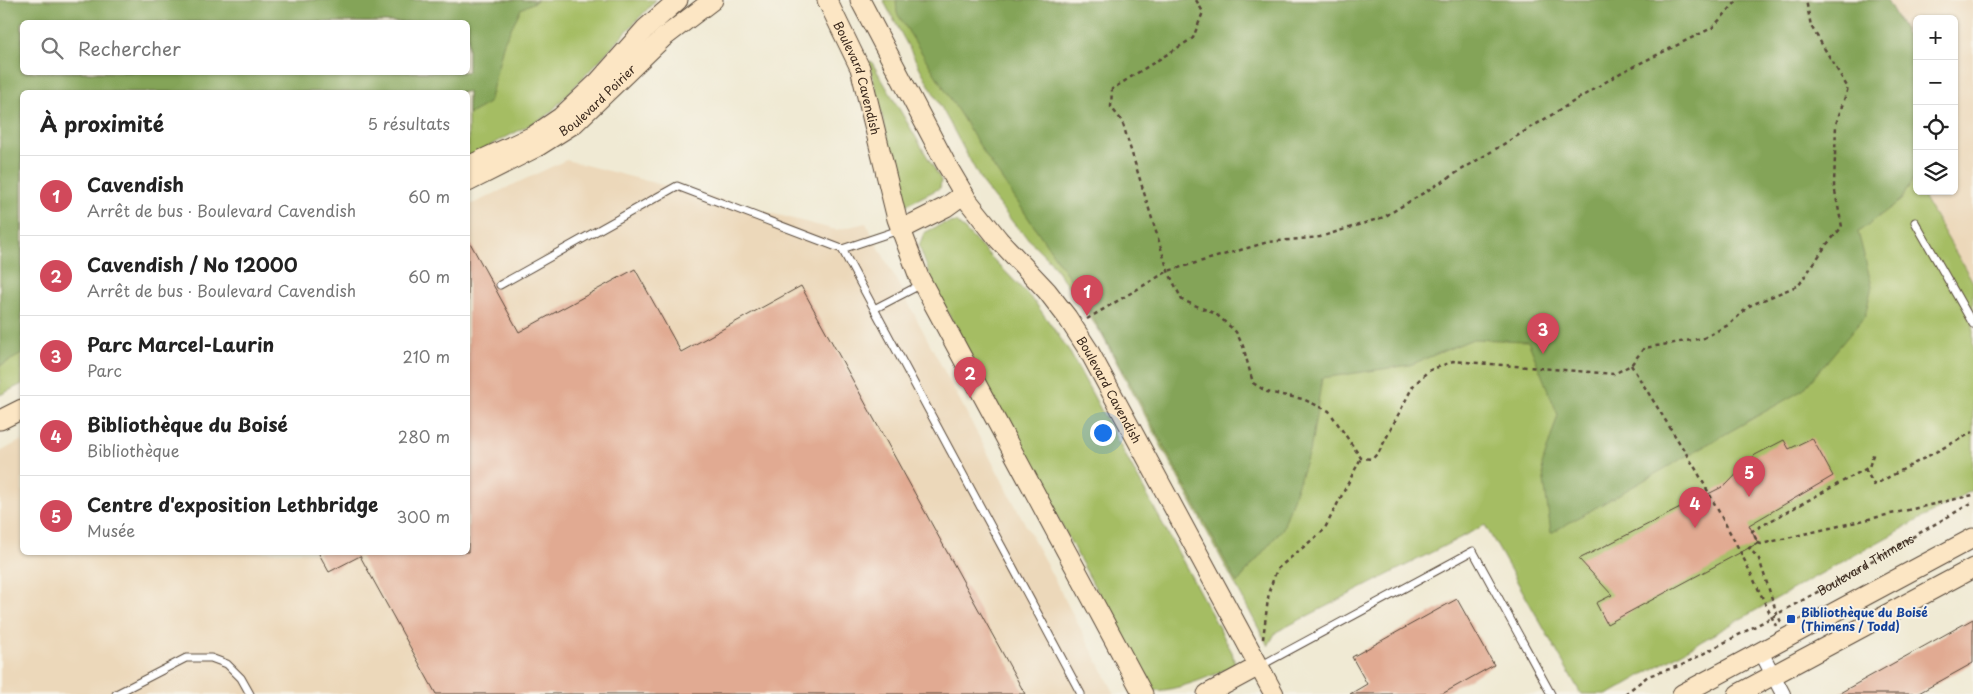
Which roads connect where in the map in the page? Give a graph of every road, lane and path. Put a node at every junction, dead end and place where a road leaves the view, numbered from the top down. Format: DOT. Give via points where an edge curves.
graph roads {
  1 [pos="678,0"];
  2 [pos="713,0"];
  3 [pos="827,0"];
  4 [pos="860,0"];
  5 [pos="1196,0"];
  6 [pos="1738,0"];
  7 [pos="1806,0"];
  8 [pos="470,165"];
  9 [pos="470,181"];
  10 [pos="964,194"];
  11 [pos="1915,222"];
  12 [pos="900,230"];
  13 [pos="842,249"];
  14 [pos="1168,271"];
  15 [pos="922,284"];
  16 [pos="500,285"];
  17 [pos="874,309"];
  18 [pos="1086,320"];
  19 [pos="1973,324"];
  20 [pos="1632,365"];
  21 [pos="20,410"];
  22 [pos="0,420"];
  23 [pos="1973,432"];
  24 [pos="1874,452"];
  25 [pos="1361,458"];
  26 [pos="1865,469"];
  27 [pos="1973,495"];
  28 [pos="1973,502"];
  29 [pos="1973,538"];
  30 [pos="1758,543"];
  31 [pos="1973,568"];
  32 [pos="1777,614"];
  33 [pos="1771,618"];
  34 [pos="1763,622"];
  35 [pos="1782,624"];
  36 [pos="1766,626"];
  37 [pos="1776,627"];
  38 [pos="1761,652"];
  39 [pos="1260,666"];
  40 [pos="1773,676"];
  41 [pos="116,694"];
  42 [pos="250,694"];
  43 [pos="1081,694"];
  44 [pos="1143,694"];
  45 [pos="1208,694"];
  46 [pos="1274,694"];
  47 [pos="1551,694"];
  48 [pos="1624,694"];
  49 [pos="1682,694"];
  50 [pos="1738,694"];
  51 [pos="1783,694"];
  1 -- 8 [label="main road, Boulevard Poirier" via="645,29 562,117 533,136"];
  2 -- 9 [label="main road, Boulevard Poirier" via="651,48 575,123 537,147"];
  3 -- 12 [label="main road, Boulevard Cavendish" via="860,68"];
  4 -- 10 [label="main road, Boulevard Cavendish"];
  5 -- 14 [label="path" via="1204,12 1193,38 1112,90 1111,107 1122,121"];
  6 -- 14 [label="path" via="1712,28 1622,72 1384,217 1320,237 1268,242"];
  7 -- 20 [label="path" via="1811,26 1848,88 1836,124 1834,186 1842,227 1800,285 1749,306 1730,324 1704,338 1644,348"];
  10 -- 12 [label="main road"];
  10 -- 39 [label="main road, Boulevard Cavendish" via="995,235 1047,291 1075,329"];
  11 -- 19 [label="lane"];
  12 -- 13 [label="lane"];
  12 -- 15 [label="main road, Boulevard Cavendish"];
  13 -- 16 [label="lane" via="677,186"];
  13 -- 17 [label="lane"];
  14 -- 18 [label="path"];
  14 -- 25 [label="path" via="1182,300 1216,314 1236,332 1253,383 1267,392 1303,399 1329,411"];
  15 -- 17 [label="lane"];
  15 -- 44 [label="main road, Boulevard Cavendish"];
  17 -- 43 [label="lane"];
  20 -- 25 [label="path" via="1614,374 1453,361 1428,372 1413,386 1379,452 1372,459"];
  20 -- 33 [label="path" via="1697,471"];
  21 -- 22 [label="main road"];
  23 -- 26 [label="path" via="1874,485"];
  24 -- 26 [label="path" via="1869,467"];
  25 -- 39 [label="path" via="1324,530 1277,569 1269,591"];
  26 -- 30 [label="path" via="1752,531"];
  27 -- 30 [label="path"];
  28 -- 32 [label="path, Boulevard Thimens"];
  29 -- 38 [label="main road"];
  30 -- 32 [label="path" via="1750,548 1759,559"];
  31 -- 40 [label="main road"];
  32 -- 33 [label="path, Boulevard Thimens"];
  32 -- 35 [label="path"];
  33 -- 34 [label="path, Boulevard Thimens"];
  33 -- 37 [label="path"];
  34 -- 36 [label="path"];
  34 -- 48 [label="path, Boulevard Thimens" via="1682,665 1648,676"];
  38 -- 40 [label="street"];
  38 -- 49 [label="main road"];
  39 -- 45 [label="main road"];
  39 -- 46 [label="main road, Boulevard Cavendish"];
  39 -- 47 [label="lane" via="1473,551"];
  40 -- 50 [label="main road"];
  40 -- 51 [label="street"];
  41 -- 42 [label="lane" via="186,658 210,658 227,664 241,678"];
}
